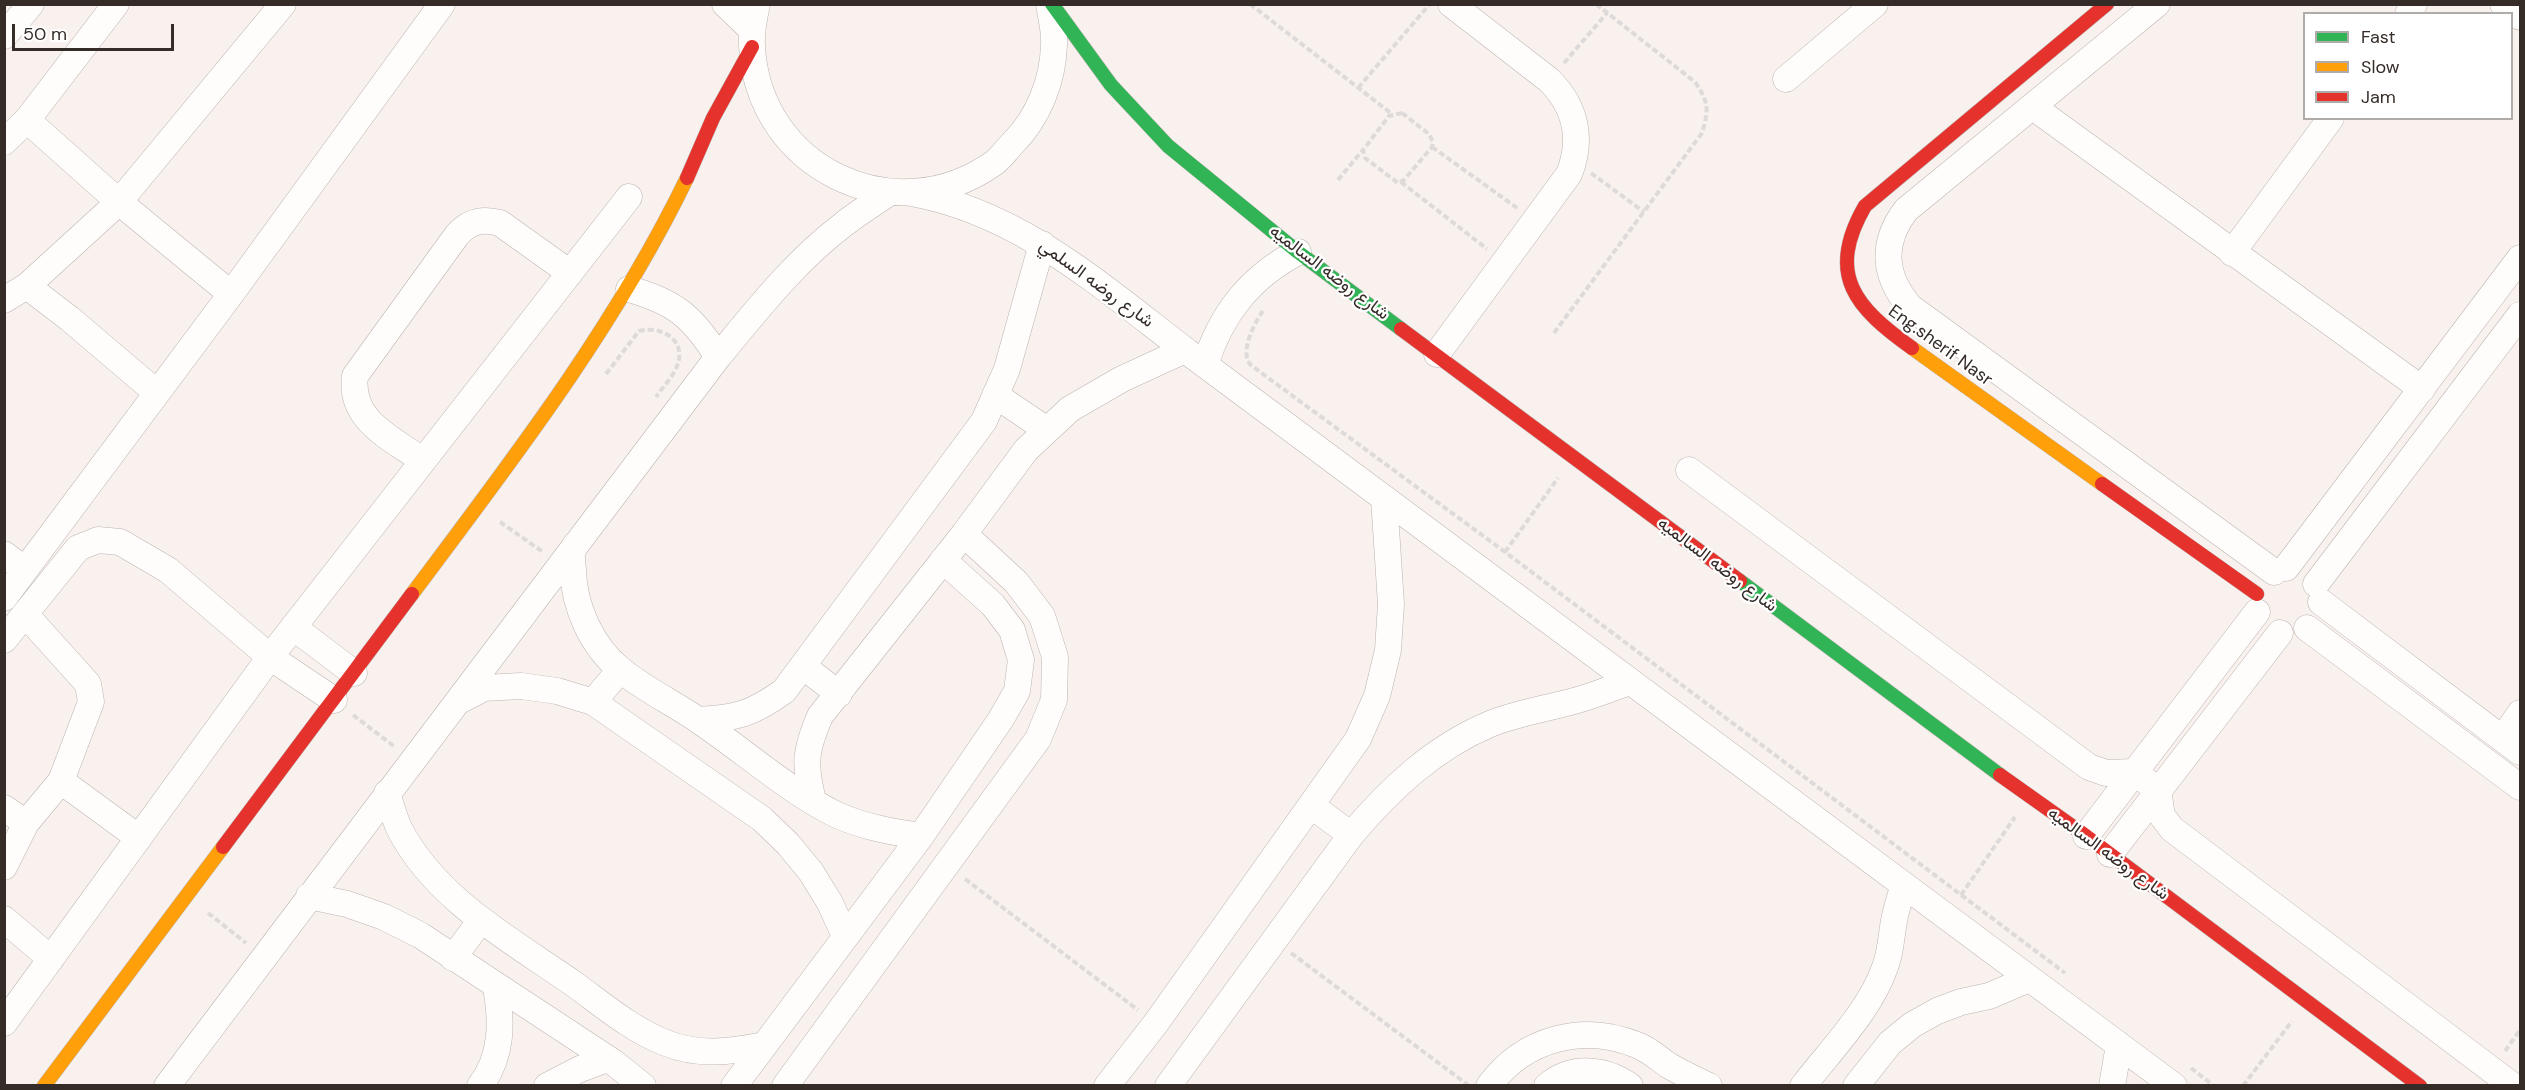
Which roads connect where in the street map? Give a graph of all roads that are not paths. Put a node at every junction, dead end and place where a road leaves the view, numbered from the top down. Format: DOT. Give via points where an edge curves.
graph roads {
  1 [pos="31,4"];
  2 [pos="116,4"];
  3 [pos="283,4"];
  4 [pos="725,4"];
  5 [pos="757,4"];
  6 [pos="1051,4"];
  7 [pos="1451,4"];
  8 [pos="1875,4"];
  9 [pos="2107,4"];
  10 [pos="2157,4"];
  11 [pos="2503,4"];
  12 [pos="438,6"];
  13 [pos="2520,17"];
  14 [pos="4,36"];
  15 [pos="752,38"];
  16 [pos="1785,79"];
  17 [pos="2033,107"];
  18 [pos="27,120"];
  19 [pos="2330,120"];
  20 [pos="4,142"];
  21 [pos="900,193"];
  22 [pos="629,197"];
  23 [pos="119,202"];
  24 [pos="1042,244"];
  25 [pos="1298,252"];
  26 [pos="2232,253"];
  27 [pos="2520,258"];
  28 [pos="570,273"];
  29 [pos="27,286"];
  30 [pos="628,289"];
  31 [pos="231,294"];
  32 [pos="4,300"];
  33 [pos="2520,315"];
  34 [pos="1185,350"];
  35 [pos="1437,354"];
  36 [pos="718,357"];
  37 [pos="1205,365"];
  38 [pos="2422,389"];
  39 [pos="157,393"];
  40 [pos="995,395"];
  41 [pos="1047,430"];
  42 [pos="423,461"];
  43 [pos="1689,470"];
  44 [pos="1384,498"];
  45 [pos="589,526"];
  46 [pos="964,534"];
  47 [pos="4,554"];
  48 [pos="943,560"];
  49 [pos="25,570"];
  50 [pos="2280,570"];
  51 [pos="2319,593"];
  52 [pos="4,598"];
  53 [pos="2257,603"];
  54 [pos="25,614"];
  55 [pos="293,627"];
  56 [pos="2307,628"];
  57 [pos="2280,633"];
  58 [pos="4,640"];
  59 [pos="270,657"];
  60 [pos="804,667"];
  61 [pos="620,670"];
  62 [pos="354,674"];
  63 [pos="1630,682"];
  64 [pos="839,694"];
  65 [pos="334,700"];
  66 [pos="593,702"];
  67 [pos="456,703"];
  68 [pos="2520,713"];
  69 [pos="698,720"];
  70 [pos="2512,745"];
  71 [pos="2134,772"];
  72 [pos="61,781"];
  73 [pos="2520,787"];
  74 [pos="2158,790"];
  75 [pos="387,794"];
  76 [pos="813,801"];
  77 [pos="1312,806"];
  78 [pos="4,808"];
  79 [pos="26,823"];
  80 [pos="1351,835"];
  81 [pos="921,836"];
  82 [pos="2086,836"];
  83 [pos="139,838"];
  84 [pos="2110,854"];
  85 [pos="4,867"];
  86 [pos="1904,885"];
  87 [pos="309,896"];
  88 [pos="4,919"];
  89 [pos="481,920"];
  90 [pos="845,936"];
  91 [pos="453,958"];
  92 [pos="51,959"];
  93 [pos="2029,979"];
  94 [pos="496,987"];
  95 [pos="4,1023"];
  96 [pos="637,1028"];
  97 [pos="764,1045"];
  98 [pos="2119,1045"];
  99 [pos="610,1060"];
  100 [pos="2180,1075"];
  101 [pos="44,1086"];
  102 [pos="167,1086"];
  103 [pos="480,1086"];
  104 [pos="547,1086"];
  105 [pos="643,1086"];
  106 [pos="734,1086"];
  107 [pos="785,1086"];
  108 [pos="1107,1086"];
  109 [pos="1168,1086"];
  110 [pos="1489,1086"];
  111 [pos="1547,1086"];
  112 [pos="1630,1086"];
  113 [pos="1709,1086"];
  114 [pos="1803,1086"];
  115 [pos="1856,1086"];
  116 [pos="2112,1086"];
  117 [pos="2420,1086"];
  118 [pos="2512,1086"];
  1 -- 14 [label="street"];
  2 -- 18 [label="street"];
  3 -- 23 [label="street"];
  4 -- 15 [label="street"];
  5 -- 15 [label="street, شارع روضه السلمي"];
  6 -- 21 [label="street" via="1054,45 1047,89 1026,129 995,162 956,184"];
  6 -- 25 [label="street, شارع روضه السالميه" via="1096,68 1151,130"];
  7 -- 35 [label="street" via="1562,93 1571,108 1577,143 1569,174"];
  8 -- 16 [label="street"];
  9 -- 53 [label="street, Eng.sherif Nasr" via="1865,206 1850,236 1847,269 1851,285 1863,308 1880,326"];
  10 -- 17 [label="street"];
  11 -- 13 [label="street"];
  12 -- 31 [label="street"];
  15 -- 21 [label="street, شارع روضه السلمي" via="757,83 793,146 821,169 854,185"];
  15 -- 30 [label="street" via="686,180"];
  17 -- 26 [label="street"];
  17 -- 50 [label="street" via="1906,210 1891,236 1889,267 1893,282 1910,307"];
  18 -- 20 [label="street"];
  18 -- 23 [label="street"];
  19 -- 26 [label="street"];
  21 -- 24 [label="street, شارع روضه السلمي" via="937,198 974,210"];
  21 -- 36 [label="street" via="843,225 799,264"];
  22 -- 28 [label="street"];
  23 -- 29 [label="street"];
  23 -- 31 [label="street"];
  24 -- 34 [label="street, شارع روضه السلمي"];
  24 -- 40 [label="street" via="1007,369"];
  25 -- 35 [label="street, شارع روضه السالميه"];
  25 -- 37 [label="street" via="1262,275 1232,306"];
  26 -- 38 [label="street"];
  27 -- 38 [label="street"];
  28 -- 42 [label="street"];
  28 -- 42 [label="street" via="492,221 476,221 457,235 355,376 357,404 367,420"];
  29 -- 32 [label="street"];
  29 -- 39 [label="street"];
  30 -- 36 [label="street" via="656,297 682,312 702,332"];
  30 -- 62 [label="street" via="478,507"];
  31 -- 39 [label="street"];
  33 -- 51 [label="street"];
  34 -- 37 [label="street, شارع روضه السلمي"];
  34 -- 41 [label="street" via="1070,409"];
  35 -- 82 [label="street, شارع روضه السالميه"];
  36 -- 45 [label="street"];
  37 -- 44 [label="street"];
  38 -- 50 [label="street"];
  39 -- 49 [label="street"];
  40 -- 41 [label="street"];
  40 -- 60 [label="street" via="984,421"];
  41 -- 46 [label="street" via="1026,450"];
  42 -- 55 [label="street"];
  43 -- 71 [label="street" via="2089,767 2106,773"];
  44 -- 63 [label="street"];
  44 -- 77 [label="street" via="1391,604 1388,650 1377,696 1358,739"];
  45 -- 61 [label="street" via="572,550 573,584 587,626"];
  45 -- 67 [label="street"];
  46 -- 48 [label="street"];
  46 -- 107 [label="street" via="1016,582 1042,616 1055,657 1054,700 1038,739"];
  47 -- 49 [label="street"];
  48 -- 64 [label="street"];
  48 -- 81 [label="street" via="993,605 1012,630 1021,660 1012,701"];
  49 -- 52 [label="street"];
  50 -- 51 [label="street" via="2303,572"];
  50 -- 53 [label="street" via="2263,581"];
  51 -- 56 [label="street" via="2317,617"];
  51 -- 70 [label="street"];
  53 -- 57 [label="street" via="2266,625"];
  53 -- 71 [label="street"];
  54 -- 58 [label="street"];
  54 -- 59 [label="street" via="78,548 98,540 120,542 168,570"];
  54 -- 72 [label="street" via="88,684 91,702"];
  55 -- 59 [label="street"];
  55 -- 62 [label="street"];
  56 -- 57 [label="street"];
  56 -- 73 [label="street"];
  57 -- 74 [label="street"];
  59 -- 65 [label="street"];
  59 -- 83 [label="street"];
  60 -- 64 [label="street"];
  60 -- 69 [label="street" via="784,691 759,709 729,718"];
  61 -- 66 [label="street"];
  61 -- 69 [label="street"];
  62 -- 65 [label="street"];
  63 -- 80 [label="street" via="1574,701 1531,710 1449,745 1380,800"];
  63 -- 86 [label="street"];
  64 -- 76 [label="street" via="819,716 808,744 806,773"];
  65 -- 101 [label="street"];
  66 -- 67 [label="street" via="558,691 521,686 484,688"];
  66 -- 90 [label="street" via="762,819 811,872"];
  67 -- 75 [label="street"];
  68 -- 70 [label="street"];
  69 -- 76 [label="street"];
  71 -- 74 [label="street"];
  71 -- 82 [label="street"];
  72 -- 79 [label="street"];
  72 -- 83 [label="street"];
  74 -- 84 [label="street"];
  74 -- 118 [label="street" via="2160,808 2172,829"];
  75 -- 87 [label="street"];
  75 -- 89 [label="street" via="399,827 422,862 449,893"];
  76 -- 81 [label="street" via="865,825"];
  77 -- 80 [label="street"];
  77 -- 108 [label="street"];
  78 -- 79 [label="street"];
  79 -- 85 [label="street"];
  80 -- 109 [label="street"];
  81 -- 90 [label="street"];
  82 -- 84 [label="street, شارع روضه السالميه"];
  83 -- 92 [label="street"];
  84 -- 117 [label="street, شارع روضه السالميه"];
  86 -- 93 [label="street"];
  86 -- 114 [label="street" via="1885,968 1862,1008"];
  87 -- 91 [label="street" via="384,917"];
  87 -- 102 [label="street"];
  88 -- 92 [label="street"];
  89 -- 91 [label="street"];
  89 -- 96 [label="street"];
  90 -- 97 [label="street"];
  91 -- 94 [label="street"];
  92 -- 95 [label="street"];
  93 -- 98 [label="street"];
  93 -- 115 [label="street" via="1937,1011 1912,1025 1890,1043"];
  94 -- 99 [label="street"];
  94 -- 103 [label="street" via="501,1017 498,1049"];
  96 -- 97 [label="street" via="666,1044 699,1052 732,1052"];
  96 -- 99 [label="street"];
  97 -- 106 [label="street"];
  98 -- 100 [label="street"];
  98 -- 116 [label="street"];
  99 -- 104 [label="street" via="580,1069"];
  99 -- 105 [label="street"];
  110 -- 113 [label="street" via="1521,1054 1548,1040 1578,1034 1609,1036 1639,1046"];
  111 -- 112 [label="street" via="1571,1073 1595,1070"];
}
